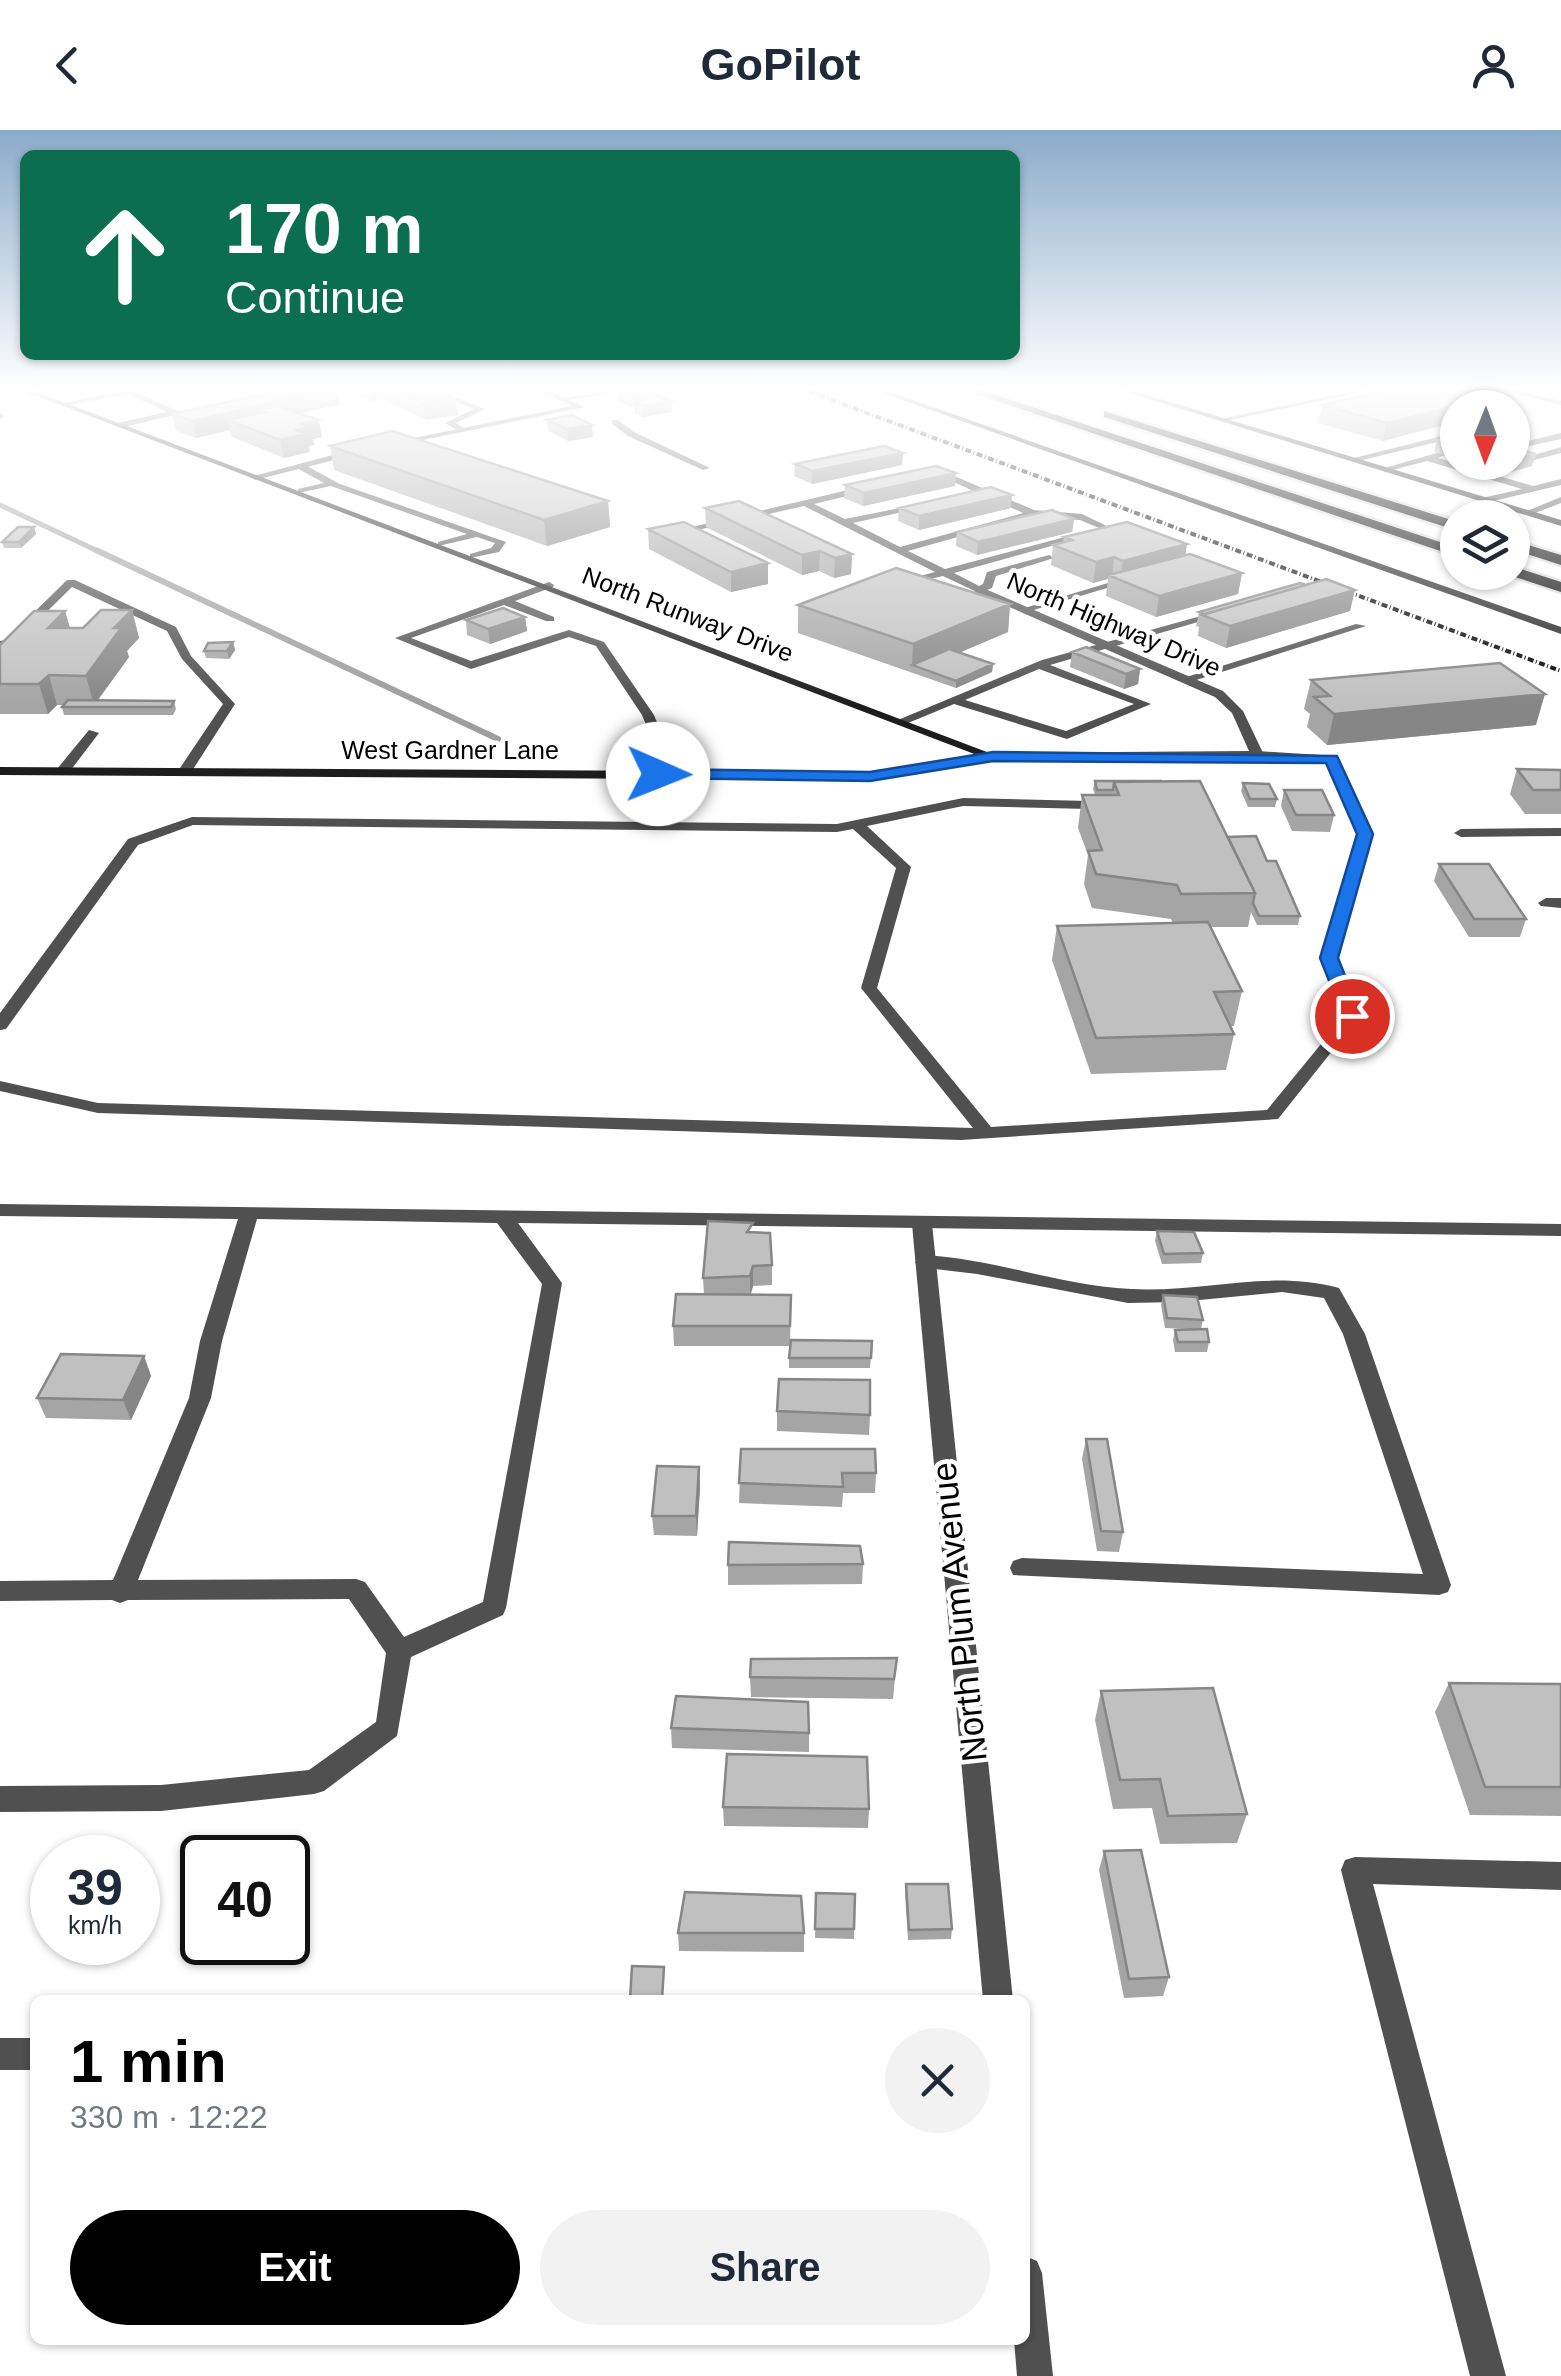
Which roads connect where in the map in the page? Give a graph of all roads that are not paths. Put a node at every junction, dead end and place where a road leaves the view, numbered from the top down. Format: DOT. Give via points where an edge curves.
graph roads {
  1 [pos="314,496"];
  2 [pos="370,496"];
  3 [pos="837,496"];
  4 [pos="991,496"];
  5 [pos="1180,496"];
  6 [pos="1288,496"];
  7 [pos="1364,496"];
  8 [pos="1471,496"];
  9 [pos="1503,496"];
  10 [pos="1485,500"];
  11 [pos="1561,500"];
  12 [pos="805,503"];
  13 [pos="930,503"];
  14 [pos="1530,511"];
  15 [pos="1032,513"];
  16 [pos="1530,513"];
  17 [pos="1440,520"];
  18 [pos="844,522"];
  19 [pos="1561,523"];
  20 [pos="693,528"];
  21 [pos="478,534"];
  22 [pos="442,544"];
  23 [pos="1440,547"];
  24 [pos="899,550"];
  25 [pos="1530,550"];
  26 [pos="474,556"];
  27 [pos="1049,558"];
  28 [pos="1561,560"];
  29 [pos="946,573"];
  30 [pos="1530,577"];
  31 [pos="548,585"];
  32 [pos="1112,585"];
  33 [pos="891,587"];
  34 [pos="1561,588"];
  35 [pos="978,590"];
  36 [pos="505,601"];
  37 [pos="1024,610"];
  38 [pos="1234,610"];
  39 [pos="550,619"];
  40 [pos="1360,626"];
  41 [pos="1561,631"];
  42 [pos="0,644"];
  43 [pos="1110,647"];
  44 [pos="1042,666"];
  45 [pos="1186,679"];
  46 [pos="948,702"];
  47 [pos="904,720"];
  48 [pos="93,732"];
  49 [pos="1257,756"];
  50 [pos="993,757"];
  51 [pos="0,771"];
  52 [pos="185,771"];
  53 [pos="62,772"];
  54 [pos="658,774"];
  55 [pos="1090,804"];
  56 [pos="856,824"];
  57 [pos="1561,832"];
  58 [pos="1461,833"];
  59 [pos="0,1025"];
  60 [pos="0,1086"];
  61 [pos="986,1132"];
  62 [pos="0,1210"];
  63 [pos="250,1211"];
  64 [pos="503,1217"];
  65 [pos="922,1224"];
  66 [pos="1561,1230"];
  67 [pos="925,1262"];
  68 [pos="1022,1568"];
  69 [pos="0,1591"];
  70 [pos="120,1593"];
  71 [pos="399,1651"];
  72 [pos="0,1800"];
  73 [pos="1561,1876"];
  74 [pos="998,1995"];
  75 [pos="0,2054"];
  76 [pos="30,2054"];
  77 [pos="1030,2324"];
  78 [pos="1035,2376"];
  79 [pos="1488,2376"];
  1 -- 22 [label="street, North Runway Drive"];
  2 -- 21 [label="street"];
  3 -- 12 [label="street"];
  4 -- 15 [label="street"];
  5 -- 41 [label="street"];
  6 -- 23 [label="highway"];
  7 -- 17 [label="highway"];
  8 -- 10 [label="street"];
  9 -- 10 [label="street"];
  11 -- 14 [label="street"];
  12 -- 18 [label="street, North Highway Drive"];
  12 -- 20 [label="street"];
  13 -- 18 [label="street"];
  15 -- 24 [label="street"];
  15 -- 29 [label="street" via="1082,517 1108,529"];
  16 -- 19 [label="street"];
  18 -- 24 [label="street, North Highway Drive"];
  21 -- 22 [label="street"];
  21 -- 26 [label="street" via="501,542"];
  22 -- 26 [label="street, North Runway Drive"];
  24 -- 29 [label="street, North Highway Drive"];
  25 -- 28 [label="highway"];
  26 -- 31 [label="street, North Runway Drive"];
  27 -- 35 [label="street" via="991,574 988,586"];
  29 -- 33 [label="street"];
  29 -- 35 [label="street, North Highway Drive"];
  30 -- 34 [label="highway"];
  31 -- 36 [label="street"];
  31 -- 47 [label="street, North Runway Drive"];
  32 -- 37 [label="street"];
  35 -- 37 [label="street, North Highway Drive"];
  36 -- 39 [label="street"];
  36 -- 54 [label="street" via="400,638 471,665 569,632 600,644 648,715 660,744"];
  37 -- 43 [label="street, North Highway Drive"];
  38 -- 43 [label="street"];
  40 -- 45 [label="street"];
  42 -- 52 [label="street" via="9,643 71,582 172,628 186,656 229,704"];
  43 -- 44 [label="street"];
  43 -- 45 [label="street, North Highway Drive"];
  44 -- 46 [label="street"];
  44 -- 46 [label="street" via="1145,704 1066,735"];
  45 -- 49 [label="street, North Highway Drive" via="1230,701"];
  46 -- 47 [label="street"];
  47 -- 50 [label="street, North Runway Drive"];
  48 -- 53 [label="street"];
  49 -- 50 [label="street, West Gardner Lane"];
  49 -- 61 [label="street, West Gardner Lane" via="1331,759 1365,834 1329,958 1352,1016 1272,1115"];
  50 -- 54 [label="street, West Gardner Lane" via="870,776"];
  51 -- 53 [label="street, West Gardner Lane"];
  52 -- 53 [label="street, West Gardner Lane"];
  52 -- 54 [label="street, West Gardner Lane"];
  55 -- 56 [label="street" via="963,802"];
  56 -- 59 [label="street" via="192,820 133,842"];
  56 -- 61 [label="street" via="904,867 870,988"];
  57 -- 58 [label="street"];
  60 -- 61 [label="street" via="98,1108"];
  62 -- 63 [label="street"];
  63 -- 64 [label="street"];
  63 -- 70 [label="street" via="200,1398"];
  64 -- 65 [label="street"];
  64 -- 71 [label="street" via="552,1283 494,1608"];
  65 -- 66 [label="street"];
  65 -- 67 [label="street, North Plum Avenue"];
  67 -- 68 [label="street" via="966,1262 1129,1296 1304,1284 1332,1293 1354,1334 1439,1585"];
  67 -- 74 [label="street, North Plum Avenue"];
  69 -- 70 [label="street"];
  70 -- 71 [label="street" via="356,1589"];
  71 -- 72 [label="street" via="388,1728 314,1782 161,1798"];
  73 -- 79 [label="street" via="1356,1870"];
  75 -- 76 [label="street"];
  77 -- 78 [label="street"];
}
